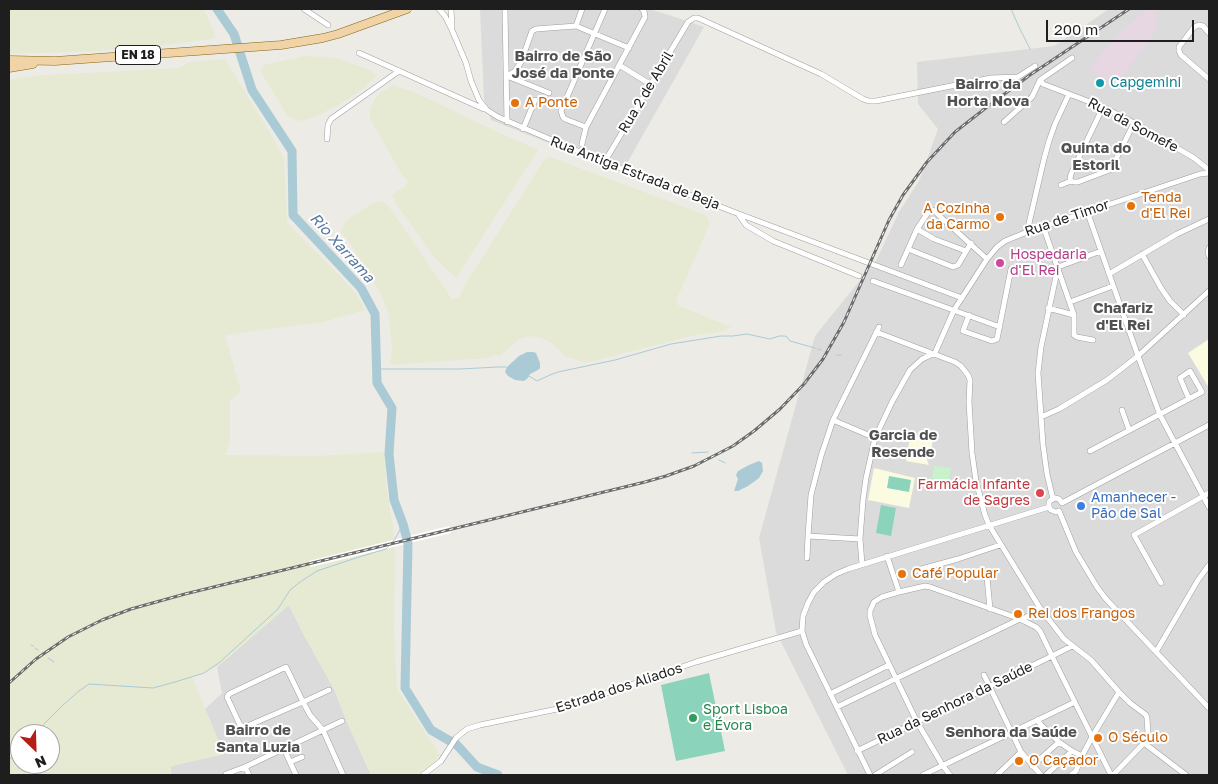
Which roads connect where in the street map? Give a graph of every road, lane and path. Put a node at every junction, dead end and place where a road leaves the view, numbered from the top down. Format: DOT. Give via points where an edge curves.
graph roads {
  1 [pos="304,9"];
  2 [pos="399,9"];
  3 [pos="407,9"];
  4 [pos="439,9"];
  5 [pos="451,9"];
  6 [pos="505,9"];
  7 [pos="582,9"];
  8 [pos="604,9"];
  9 [pos="642,9"];
  10 [pos="384,17"];
  11 [pos="328,25"];
  12 [pos="576,26"];
  13 [pos="452,30"];
  14 [pos="1209,32"];
  15 [pos="594,33"];
  16 [pos="629,48"];
  17 [pos="359,53"];
  18 [pos="1072,58"];
  19 [pos="9,60"];
  20 [pos="55,61"];
  21 [pos="619,65"];
  22 [pos="1035,66"];
  23 [pos="9,68"];
  24 [pos="399,70"];
  25 [pos="507,76"];
  26 [pos="1209,79"];
  27 [pos="1040,80"];
  28 [pos="650,84"];
  29 [pos="549,94"];
  30 [pos="1069,94"];
  31 [pos="535,100"];
  32 [pos="1103,107"];
  33 [pos="486,110"];
  34 [pos="507,122"];
  35 [pos="1004,122"];
  36 [pos="1134,123"];
  37 [pos="586,127"];
  38 [pos="523,129"];
  39 [pos="327,139"];
  40 [pos="582,144"];
  41 [pos="571,148"];
  42 [pos="587,154"];
  43 [pos="605,161"];
  44 [pos="1198,161"];
  45 [pos="1209,172"];
  46 [pos="1200,174"];
  47 [pos="1071,181"];
  48 [pos="1061,185"];
  49 [pos="1087,211"];
  50 [pos="739,214"];
  51 [pos="1209,218"];
  52 [pos="1043,226"];
  53 [pos="917,229"];
  54 [pos="1027,232"];
  55 [pos="971,244"];
  56 [pos="1209,248"];
  57 [pos="908,249"];
  58 [pos="966,251"];
  59 [pos="1101,251"];
  60 [pos="1142,254"];
  61 [pos="1209,256"];
  62 [pos="986,258"];
  63 [pos="901,266"];
  64 [pos="1058,267"];
  65 [pos="1011,269"];
  66 [pos="1109,274"];
  67 [pos="859,276"];
  68 [pos="872,281"];
  69 [pos="1113,286"];
  70 [pos="1209,291"];
  71 [pos="962,298"];
  72 [pos="1070,302"];
  73 [pos="1048,308"];
  74 [pos="954,310"];
  75 [pos="1074,315"];
  76 [pos="1184,315"];
  77 [pos="969,316"];
  78 [pos="1000,327"];
  79 [pos="1093,340"];
  80 [pos="934,354"];
  81 [pos="1138,356"];
  82 [pos="1189,399"];
  83 [pos="1122,410"];
  84 [pos="1160,414"];
  85 [pos="1041,417"];
  86 [pos="833,420"];
  87 [pos="1209,425"];
  88 [pos="1129,430"];
  89 [pos="875,438"];
  90 [pos="1174,444"];
  91 [pos="1090,452"];
  92 [pos="1209,493"];
  93 [pos="1203,496"];
  94 [pos="1053,499"];
  95 [pos="1062,503"];
  96 [pos="1049,507"];
  97 [pos="1209,507"];
  98 [pos="1059,512"];
  99 [pos="989,525"];
  100 [pos="808,536"];
  101 [pos="860,539"];
  102 [pos="1000,545"];
  103 [pos="887,556"];
  104 [pos="807,558"];
  105 [pos="862,564"];
  106 [pos="1209,565"];
  107 [pos="914,571"];
  108 [pos="987,577"];
  109 [pos="1160,582"];
  110 [pos="899,592"];
  111 [pos="1040,608"];
  112 [pos="990,609"];
  113 [pos="1021,620"];
  114 [pos="802,631"];
  115 [pos="1072,646"];
  116 [pos="1156,652"];
  117 [pos="1052,656"];
  118 [pos="889,665"];
  119 [pos="984,675"];
  120 [pos="895,678"];
  121 [pos="989,686"];
  122 [pos="330,690"];
  123 [pos="1119,692"];
  124 [pos="830,694"];
  125 [pos="303,702"];
  126 [pos="1075,702"];
  127 [pos="837,707"];
  128 [pos="1209,708"];
  129 [pos="1038,720"];
  130 [pos="342,721"];
  131 [pos="917,722"];
  132 [pos="323,730"];
  133 [pos="1012,733"];
  134 [pos="1092,737"];
  135 [pos="1060,742"];
  136 [pos="1144,743"];
  137 [pos="284,749"];
  138 [pos="858,751"];
  139 [pos="1072,751"];
  140 [pos="912,752"];
  141 [pos="1021,752"];
  142 [pos="1082,756"];
  143 [pos="302,757"];
  144 [pos="290,762"];
  145 [pos="943,766"];
  146 [pos="1032,766"];
  147 [pos="245,767"];
  148 [pos="430,773"];
  149 [pos="226,774"];
  150 [pos="249,775"];
  151 [pos="296,775"];
  152 [pos="343,775"];
  153 [pos="423,775"];
  154 [pos="870,775"];
  155 [pos="875,775"];
  156 [pos="923,775"];
  157 [pos="950,775"];
  158 [pos="997,775"];
  159 [pos="1041,775"];
  160 [pos="1046,775"];
  161 [pos="1071,775"];
  162 [pos="1112,775"];
  163 [pos="1186,775"];
  1 -- 11 [label="street"];
  2 -- 10 [label="main road"];
  3 -- 10 [label="main road"];
  4 -- 13 [label="street"];
  5 -- 13 [label="street"];
  6 -- 25 [label="street"];
  7 -- 12 [label="street"];
  8 -- 15 [label="street"];
  9 -- 16 [label="street" via="645,17"];
  10 -- 20 [label="main road, EN 18" via="323,38 281,45"];
  12 -- 15 [label="street"];
  12 -- 25 [label="street" via="533,30 521,62"];
  13 -- 33 [label="street" via="476,94"];
  14 -- 26 [label="street" via="1203,26 1194,27 1179,46 1181,55"];
  15 -- 16 [label="street"];
  15 -- 37 [label="street" via="562,111 565,119"];
  16 -- 21 [label="street"];
  17 -- 24 [label="street, Rua Antiga Estrada de Beja"];
  18 -- 27 [label="street"];
  19 -- 20 [label="main road, EN 18"];
  20 -- 23 [label="main road, EN 18"];
  21 -- 28 [label="street"];
  21 -- 37 [label="street"];
  22 -- 28 [label="street, Rua 2 de Abril" via="1018,77 991,78 869,101 821,74 694,18 688,22"];
  24 -- 33 [label="street, Rua Antiga Estrada de Beja"];
  24 -- 39 [label="street" via="331,119"];
  25 -- 29 [label="street"];
  25 -- 34 [label="street"];
  27 -- 30 [label="street, Rua da Somefe"];
  27 -- 35 [label="street" via="1032,97"];
  28 -- 43 [label="street, Rua 2 de Abril"];
  30 -- 32 [label="street, Rua da Somefe"];
  30 -- 54 [label="street" via="1044,159"];
  31 -- 38 [label="street"];
  32 -- 36 [label="street, Rua da Somefe"];
  32 -- 47 [label="street" via="1071,174"];
  33 -- 34 [label="street, Rua Antiga Estrada de Beja"];
  34 -- 38 [label="street, Rua Antiga Estrada de Beja"];
  36 -- 44 [label="street, Rua da Somefe"];
  36 -- 47 [label="street" via="1111,168 1078,182"];
  37 -- 40 [label="street"];
  38 -- 41 [label="street, Rua Antiga Estrada de Beja"];
  40 -- 41 [label="street"];
  40 -- 42 [label="street"];
  41 -- 42 [label="street, Rua Antiga Estrada de Beja"];
  42 -- 43 [label="street, Rua Antiga Estrada de Beja"];
  43 -- 50 [label="street, Rua Antiga Estrada de Beja"];
  44 -- 45 [label="street, Rua da Somefe"];
  44 -- 46 [label="street"];
  45 -- 46 [label="street, Rua de Timor"];
  46 -- 49 [label="street, Rua de Timor"];
  47 -- 48 [label="street"];
  49 -- 52 [label="street, Rua de Timor"];
  49 -- 59 [label="street"];
  50 -- 67 [label="street, Rua Antiga Estrada de Beja" via="749,227 780,244"];
  50 -- 71 [label="street"];
  51 -- 60 [label="street"];
  52 -- 54 [label="street, Rua de Timor"];
  52 -- 64 [label="street"];
  53 -- 55 [label="street" via="928,211 933,210"];
  53 -- 57 [label="street"];
  53 -- 58 [label="street"];
  54 -- 62 [label="street, Rua de Timor" via="1005,241"];
  55 -- 58 [label="street"];
  55 -- 62 [label="street"];
  56 -- 61 [label="street"];
  57 -- 58 [label="street" via="954,267"];
  57 -- 63 [label="street"];
  59 -- 64 [label="street"];
  59 -- 66 [label="street"];
  60 -- 66 [label="street"];
  60 -- 76 [label="street" via="1165,295"];
  62 -- 71 [label="street, Rua de Timor"];
  64 -- 72 [label="street"];
  64 -- 73 [label="street"];
  65 -- 78 [label="street"];
  66 -- 69 [label="street"];
  68 -- 74 [label="street"];
  69 -- 72 [label="street"];
  69 -- 81 [label="street"];
  70 -- 76 [label="street"];
  71 -- 74 [label="street, Rua de Timor"];
  72 -- 75 [label="street"];
  73 -- 75 [label="street"];
  73 -- 85 [label="street" via="1038,373"];
  74 -- 77 [label="street"];
  74 -- 80 [label="street, Rua de Timor"];
  75 -- 79 [label="street" via="1074,335"];
  76 -- 81 [label="street"];
  77 -- 78 [label="street"];
  77 -- 78 [label="street" via="963,331 992,341 997,338"];
  80 -- 86 [label="street" via="877,329"];
  80 -- 89 [label="street" via="910,370"];
  80 -- 99 [label="street" via="961,366 970,380 972,453 976,481"];
  81 -- 84 [label="street"];
  81 -- 85 [label="street" via="1107,380"];
  82 -- 82 [label="street" via="1202,392 1190,371 1180,378"];
  82 -- 84 [label="street"];
  83 -- 88 [label="street"];
  84 -- 88 [label="street"];
  84 -- 90 [label="street"];
  85 -- 94 [label="street" via="1042,445"];
  86 -- 89 [label="street"];
  86 -- 100 [label="street" via="811,495"];
  87 -- 90 [label="street"];
  88 -- 91 [label="street"];
  89 -- 101 [label="street" via="866,478"];
  90 -- 93 [label="street"];
  90 -- 95 [label="street"];
  92 -- 93 [label="street"];
  93 -- 97 [label="street"];
  93 -- 109 [label="street" via="1134,535"];
  94 -- 95 [label="street" via="1060,499"];
  94 -- 96 [label="street"];
  95 -- 98 [label="street"];
  96 -- 98 [label="street" via="1053,512"];
  96 -- 99 [label="street"];
  98 -- 116 [label="street" via="1076,552 1097,587"];
  99 -- 102 [label="street"];
  99 -- 103 [label="street"];
  100 -- 101 [label="street"];
  100 -- 104 [label="street"];
  101 -- 105 [label="street"];
  102 -- 107 [label="street"];
  102 -- 111 [label="street"];
  103 -- 105 [label="street"];
  103 -- 110 [label="street"];
  105 -- 114 [label="street" via="836,574 814,592 803,616"];
  106 -- 116 [label="street"];
  108 -- 112 [label="street"];
  110 -- 112 [label="street" via="925,586"];
  110 -- 118 [label="street" via="874,602 870,611 872,628"];
  111 -- 113 [label="street"];
  111 -- 115 [label="street"];
  112 -- 113 [label="street"];
  113 -- 117 [label="street" via="1038,629"];
  113 -- 120 [label="street"];
  114 -- 124 [label="street"];
  114 -- 148 [label="street, Estrada dos Aliados" via="696,662 567,707 480,724 456,738"];
  115 -- 117 [label="street, Rua da Senhora da Saúde"];
  115 -- 123 [label="street" via="1091,660"];
  116 -- 128 [label="street"];
  117 -- 121 [label="street, Rua da Senhora da Saúde"];
  117 -- 126 [label="street"];
  118 -- 120 [label="street"];
  118 -- 124 [label="street"];
  119 -- 121 [label="street"];
  120 -- 127 [label="street"];
  120 -- 131 [label="street"];
  121 -- 131 [label="street, Rua da Senhora da Saúde"];
  121 -- 133 [label="street"];
  122 -- 125 [label="street"];
  123 -- 134 [label="street"];
  123 -- 136 [label="street" via="1146,715 1148,733"];
  124 -- 127 [label="street"];
  125 -- 125 [label="street" via="286,668 227,697 240,725 245,727"];
  125 -- 132 [label="street"];
  126 -- 129 [label="street"];
  126 -- 134 [label="street"];
  127 -- 138 [label="street"];
  129 -- 133 [label="street"];
  129 -- 135 [label="street"];
  130 -- 132 [label="street"];
  131 -- 138 [label="street, Rua da Senhora da Saúde"];
  131 -- 145 [label="street"];
  132 -- 137 [label="street"];
  132 -- 152 [label="street"];
  133 -- 141 [label="street"];
  133 -- 145 [label="street"];
  134 -- 142 [label="street"];
  134 -- 162 [label="street"];
  135 -- 139 [label="street"];
  135 -- 146 [label="street"];
  136 -- 162 [label="street"];
  136 -- 163 [label="street"];
  137 -- 144 [label="street"];
  137 -- 147 [label="street"];
  138 -- 154 [label="street"];
  139 -- 142 [label="street"];
  139 -- 160 [label="street"];
  140 -- 155 [label="street"];
  141 -- 146 [label="street"];
  141 -- 158 [label="street"];
  142 -- 161 [label="street"];
  143 -- 144 [label="street"];
  144 -- 151 [label="street"];
  145 -- 156 [label="street"];
  145 -- 157 [label="street"];
  146 -- 159 [label="street"];
  147 -- 149 [label="street"];
  147 -- 150 [label="street"];
  148 -- 153 [label="street, Estrada dos Aliados"];
}
